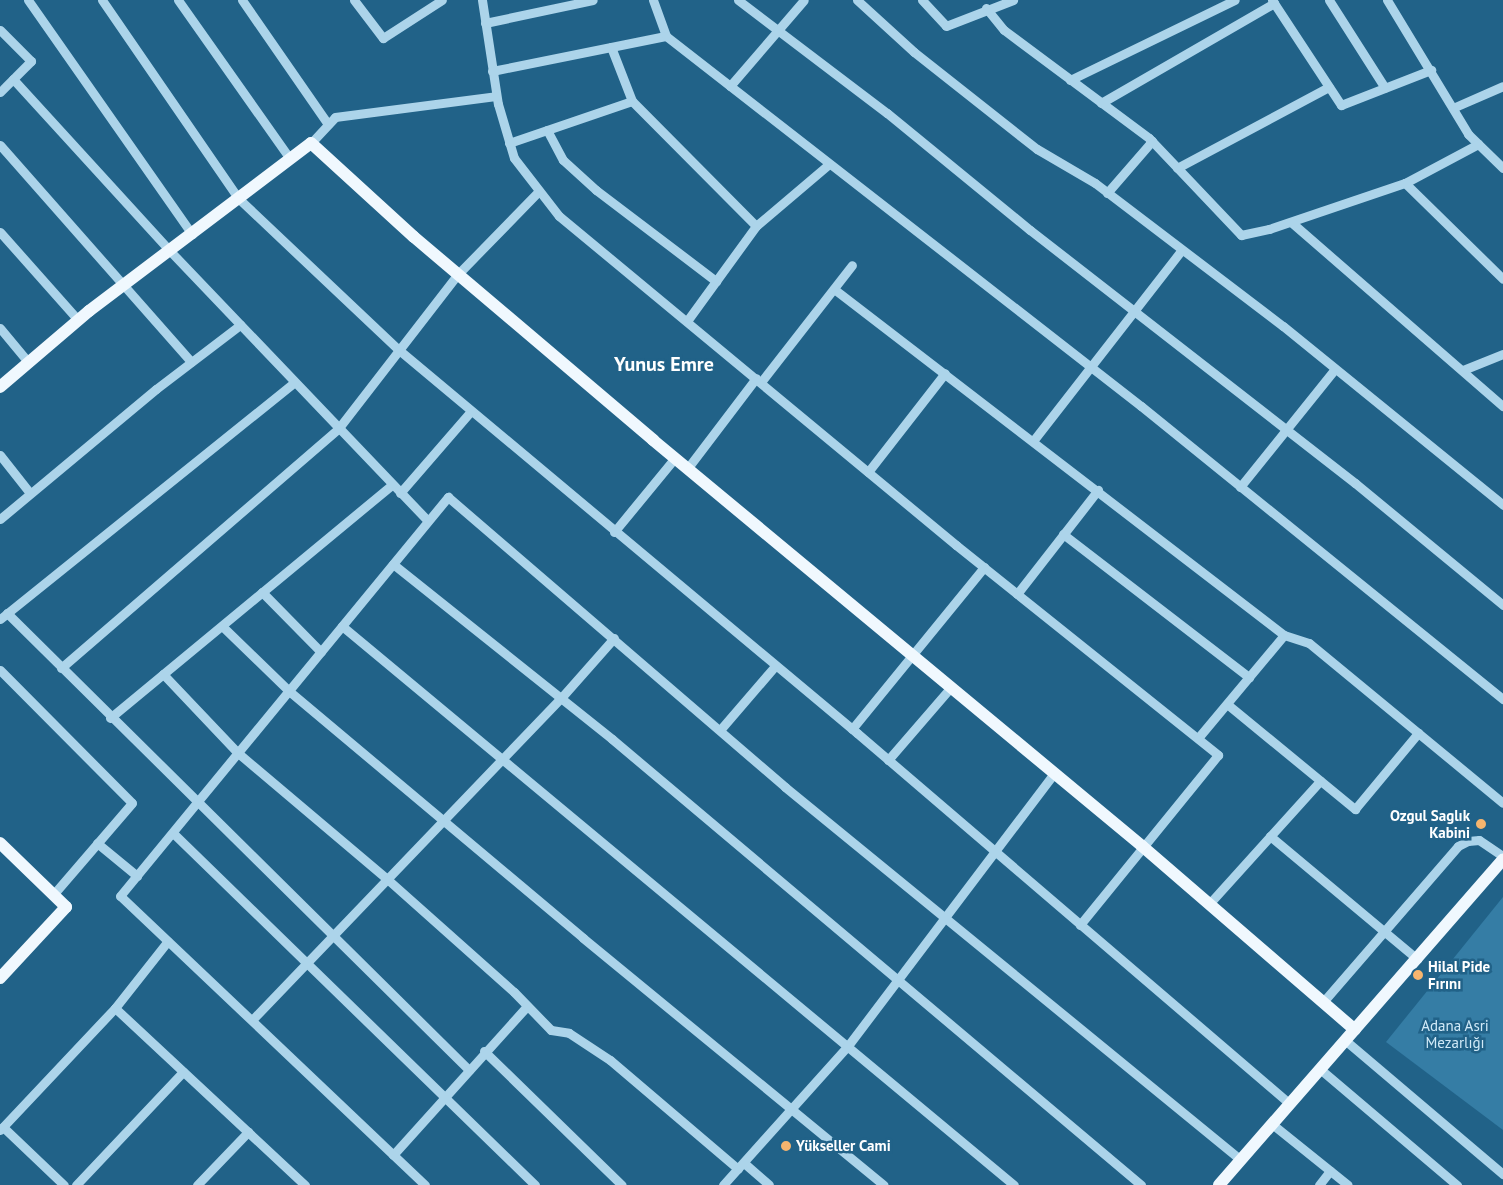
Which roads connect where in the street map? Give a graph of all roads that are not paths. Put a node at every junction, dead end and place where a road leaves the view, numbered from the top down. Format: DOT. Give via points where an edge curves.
graph roads {
  1 [pos="28,0"];
  2 [pos="102,0"];
  3 [pos="178,0"];
  4 [pos="242,0"];
  5 [pos="354,0"];
  6 [pos="442,0"];
  7 [pos="482,0"];
  8 [pos="593,0"];
  9 [pos="653,0"];
  10 [pos="738,0"];
  11 [pos="804,0"];
  12 [pos="857,0"];
  13 [pos="922,0"];
  14 [pos="1013,0"];
  15 [pos="1235,0"];
  16 [pos="1329,0"];
  17 [pos="1387,0"];
  18 [pos="997,2"];
  19 [pos="1273,2"];
  20 [pos="986,8"];
  21 [pos="485,23"];
  22 [pos="776,29"];
  23 [pos="0,30"];
  24 [pos="666,36"];
  25 [pos="612,47"];
  26 [pos="1432,70"];
  27 [pos="492,71"];
  28 [pos="13,79"];
  29 [pos="1070,80"];
  30 [pos="730,86"];
  31 [pos="1503,86"];
  32 [pos="1329,87"];
  33 [pos="1385,88"];
  34 [pos="0,92"];
  35 [pos="496,96"];
  36 [pos="632,101"];
  37 [pos="1101,103"];
  38 [pos="1455,107"];
  39 [pos="328,124"];
  40 [pos="547,130"];
  41 [pos="1152,142"];
  42 [pos="311,143"];
  43 [pos="510,143"];
  44 [pos="0,144"];
  45 [pos="1478,144"];
  46 [pos="290,159"];
  47 [pos="829,164"];
  48 [pos="1177,168"];
  49 [pos="1503,168"];
  50 [pos="1405,183"];
  51 [pos="539,191"];
  52 [pos="1107,193"];
  53 [pos="238,198"];
  54 [pos="1292,222"];
  55 [pos="756,226"];
  56 [pos="0,232"];
  57 [pos="192,234"];
  58 [pos="1181,251"];
  59 [pos="170,252"];
  60 [pos="852,265"];
  61 [pos="458,274"];
  62 [pos="1503,279"];
  63 [pos="716,281"];
  64 [pos="124,285"];
  65 [pos="834,289"];
  66 [pos="1134,310"];
  67 [pos="78,320"];
  68 [pos="687,321"];
  69 [pos="240,325"];
  70 [pos="0,328"];
  71 [pos="399,350"];
  72 [pos="1503,354"];
  73 [pos="191,362"];
  74 [pos="28,363"];
  75 [pos="1090,367"];
  76 [pos="1335,369"];
  77 [pos="1463,370"];
  78 [pos="945,373"];
  79 [pos="758,380"];
  80 [pos="294,383"];
  81 [pos="0,387"];
  82 [pos="1503,406"];
  83 [pos="470,411"];
  84 [pos="338,429"];
  85 [pos="1286,429"];
  86 [pos="1034,441"];
  87 [pos="0,455"];
  88 [pos="674,459"];
  89 [pos="687,469"];
  90 [pos="868,472"];
  91 [pos="392,485"];
  92 [pos="1240,487"];
  93 [pos="1098,490"];
  94 [pos="30,492"];
  95 [pos="400,493"];
  96 [pos="1503,505"];
  97 [pos="0,519"];
  98 [pos="428,521"];
  99 [pos="614,532"];
  100 [pos="1063,534"];
  101 [pos="393,564"];
  102 [pos="984,567"];
  103 [pos="262,592"];
  104 [pos="1017,594"];
  105 [pos="1503,605"];
  106 [pos="3,616"];
  107 [pos="222,626"];
  108 [pos="342,626"];
  109 [pos="1284,635"];
  110 [pos="614,638"];
  111 [pos="321,652"];
  112 [pos="912,655"];
  113 [pos="775,666"];
  114 [pos="61,668"];
  115 [pos="0,670"];
  116 [pos="164,674"];
  117 [pos="1249,678"];
  118 [pos="951,688"];
  119 [pos="289,691"];
  120 [pos="561,698"];
  121 [pos="1503,699"];
  122 [pos="1227,704"];
  123 [pos="110,718"];
  124 [pos="852,729"];
  125 [pos="720,730"];
  126 [pos="1418,733"];
  127 [pos="1198,738"];
  128 [pos="238,753"];
  129 [pos="504,758"];
  130 [pos="888,760"];
  131 [pos="1054,773"];
  132 [pos="1320,781"];
  133 [pos="198,802"];
  134 [pos="1503,803"];
  135 [pos="444,821"];
  136 [pos="173,833"];
  137 [pos="1270,836"];
  138 [pos="0,843"];
  139 [pos="97,843"];
  140 [pos="1142,846"];
  141 [pos="993,850"];
  142 [pos="1503,858"];
  143 [pos="137,876"];
  144 [pos="386,878"];
  145 [pos="53,895"];
  146 [pos="1209,904"];
  147 [pos="946,918"];
  148 [pos="1080,925"];
  149 [pos="1384,931"];
  150 [pos="334,934"];
  151 [pos="168,940"];
  152 [pos="1417,959"];
  153 [pos="308,962"];
  154 [pos="0,978"];
  155 [pos="898,981"];
  156 [pos="1323,1002"];
  157 [pos="527,1006"];
  158 [pos="115,1008"];
  159 [pos="252,1020"];
  160 [pos="1355,1030"];
  161 [pos="1346,1041"];
  162 [pos="847,1047"];
  163 [pos="484,1052"];
  164 [pos="1320,1069"];
  165 [pos="469,1070"];
  166 [pos="183,1072"];
  167 [pos="446,1097"];
  168 [pos="1290,1104"];
  169 [pos="790,1109"];
  170 [pos="1272,1124"];
  171 [pos="2,1129"];
  172 [pos="248,1132"];
  173 [pos="393,1155"];
  174 [pos="1241,1160"];
  175 [pos="741,1166"];
  176 [pos="1330,1171"];
  177 [pos="1503,1174"];
  178 [pos="64,1185"];
  179 [pos="76,1185"];
  180 [pos="197,1185"];
  181 [pos="305,1185"];
  182 [pos="425,1185"];
  183 [pos="535,1185"];
  184 [pos="622,1185"];
  185 [pos="724,1185"];
  186 [pos="769,1185"];
  187 [pos="884,1185"];
  188 [pos="1014,1185"];
  189 [pos="1141,1185"];
  190 [pos="1219,1185"];
  191 [pos="1319,1185"];
  192 [pos="1348,1185"];
  193 [pos="1458,1185"];
  1 -- 57 [label="street"];
  2 -- 53 [label="street"];
  3 -- 46 [label="street"];
  4 -- 39 [label="street"];
  5 -- 6 [label="street" via="383,38"];
  7 -- 21 [label="street"];
  8 -- 21 [label="street"];
  9 -- 24 [label="street"];
  10 -- 22 [label="street"];
  11 -- 22 [label="street"];
  12 -- 52 [label="street" via="914,52 1037,149"];
  13 -- 20 [label="street" via="946,26"];
  14 -- 18 [label="street"];
  15 -- 29 [label="street"];
  16 -- 33 [label="street"];
  17 -- 26 [label="street"];
  18 -- 20 [label="street"];
  19 -- 32 [label="street"];
  19 -- 37 [label="street"];
  20 -- 29 [label="street" via="1004,30"];
  21 -- 27 [label="street"];
  22 -- 30 [label="street"];
  22 -- 66 [label="street"];
  23 -- 28 [label="street" via="30,61"];
  24 -- 25 [label="street"];
  24 -- 30 [label="street"];
  25 -- 27 [label="street"];
  25 -- 36 [label="street"];
  26 -- 33 [label="street"];
  26 -- 38 [label="street"];
  27 -- 35 [label="street"];
  28 -- 34 [label="street"];
  28 -- 59 [label="street"];
  29 -- 37 [label="street"];
  30 -- 47 [label="street"];
  31 -- 38 [label="street"];
  32 -- 33 [label="street" via="1341,105"];
  32 -- 48 [label="street"];
  35 -- 39 [label="street" via="335,117"];
  35 -- 43 [label="street"];
  36 -- 40 [label="street"];
  36 -- 55 [label="street"];
  37 -- 41 [label="street"];
  38 -- 45 [label="street" via="1468,134"];
  39 -- 42 [label="street"];
  40 -- 43 [label="street"];
  40 -- 63 [label="street" via="563,160 596,190"];
  41 -- 48 [label="street"];
  41 -- 52 [label="street"];
  42 -- 46 [label="main road"];
  42 -- 61 [label="main road"];
  43 -- 51 [label="street" via="514,158"];
  44 -- 64 [label="street"];
  45 -- 49 [label="street"];
  45 -- 50 [label="street"];
  46 -- 53 [label="main road"];
  47 -- 55 [label="street"];
  47 -- 75 [label="street"];
  48 -- 54 [label="street" via="1242,235"];
  50 -- 54 [label="street"];
  50 -- 62 [label="street"];
  51 -- 61 [label="street"];
  51 -- 68 [label="street" via="559,216"];
  52 -- 58 [label="street"];
  53 -- 57 [label="main road"];
  53 -- 71 [label="street"];
  54 -- 77 [label="street"];
  55 -- 63 [label="street"];
  56 -- 67 [label="street"];
  57 -- 59 [label="main road"];
  58 -- 66 [label="street"];
  58 -- 76 [label="street"];
  59 -- 64 [label="main road"];
  59 -- 69 [label="street"];
  60 -- 65 [label="street"];
  61 -- 71 [label="street"];
  61 -- 88 [label="main road"];
  63 -- 68 [label="street"];
  64 -- 67 [label="main road"];
  64 -- 73 [label="street"];
  65 -- 78 [label="street"];
  65 -- 79 [label="street"];
  66 -- 75 [label="street"];
  66 -- 85 [label="street"];
  67 -- 74 [label="main road"];
  68 -- 79 [label="street"];
  69 -- 73 [label="street"];
  69 -- 80 [label="street"];
  70 -- 74 [label="street"];
  71 -- 83 [label="street"];
  71 -- 84 [label="street"];
  72 -- 77 [label="street"];
  73 -- 94 [label="street"];
  74 -- 81 [label="main road"];
  75 -- 86 [label="street"];
  75 -- 92 [label="street"];
  76 -- 85 [label="street"];
  76 -- 96 [label="street"];
  77 -- 82 [label="street"];
  78 -- 86 [label="street"];
  78 -- 90 [label="street"];
  79 -- 89 [label="street"];
  79 -- 90 [label="street"];
  80 -- 84 [label="street"];
  80 -- 106 [label="street"];
  83 -- 95 [label="street"];
  83 -- 99 [label="street"];
  84 -- 91 [label="street"];
  84 -- 114 [label="street"];
  85 -- 92 [label="street"];
  85 -- 105 [label="street"];
  86 -- 93 [label="street"];
  87 -- 94 [label="street"];
  88 -- 89 [label="main road"];
  88 -- 99 [label="street"];
  89 -- 112 [label="main road"];
  90 -- 102 [label="street"];
  91 -- 95 [label="street"];
  91 -- 103 [label="street"];
  92 -- 121 [label="street"];
  93 -- 100 [label="street"];
  93 -- 109 [label="street"];
  94 -- 97 [label="street"];
  95 -- 98 [label="street"];
  98 -- 101 [label="street"];
  98 -- 110 [label="street" via="448,497"];
  99 -- 113 [label="street"];
  100 -- 104 [label="street"];
  100 -- 117 [label="street"];
  101 -- 108 [label="street"];
  101 -- 120 [label="street"];
  102 -- 104 [label="street"];
  102 -- 112 [label="street"];
  103 -- 107 [label="street"];
  103 -- 111 [label="street"];
  104 -- 127 [label="street"];
  106 -- 114 [label="street"];
  107 -- 116 [label="street"];
  107 -- 119 [label="street"];
  108 -- 111 [label="street"];
  108 -- 129 [label="street"];
  109 -- 117 [label="street"];
  109 -- 126 [label="street" via="1309,643"];
  110 -- 120 [label="street"];
  110 -- 125 [label="street"];
  111 -- 119 [label="street"];
  112 -- 118 [label="main road"];
  112 -- 124 [label="street"];
  113 -- 124 [label="street"];
  113 -- 125 [label="street"];
  114 -- 123 [label="street"];
  115 -- 139 [label="street" via="132,803"];
  116 -- 123 [label="street"];
  116 -- 128 [label="street"];
  117 -- 122 [label="street"];
  118 -- 130 [label="street"];
  118 -- 131 [label="main road"];
  119 -- 128 [label="street"];
  119 -- 135 [label="street"];
  120 -- 129 [label="street"];
  120 -- 155 [label="street"];
  122 -- 127 [label="street"];
  122 -- 132 [label="street"];
  123 -- 133 [label="street"];
  124 -- 130 [label="street"];
  125 -- 147 [label="street"];
  126 -- 132 [label="street" via="1355,809"];
  126 -- 134 [label="street"];
  127 -- 140 [label="street" via="1218,755"];
  128 -- 133 [label="street"];
  128 -- 144 [label="street"];
  129 -- 135 [label="street"];
  129 -- 162 [label="street"];
  130 -- 141 [label="street"];
  131 -- 140 [label="main road"];
  131 -- 141 [label="street"];
  132 -- 137 [label="street"];
  133 -- 136 [label="street"];
  133 -- 150 [label="street"];
  135 -- 144 [label="street"];
  135 -- 169 [label="street"];
  136 -- 143 [label="street"];
  136 -- 153 [label="street"];
  137 -- 146 [label="street"];
  137 -- 149 [label="street"];
  138 -- 145 [label="main road"];
  139 -- 143 [label="street"];
  139 -- 145 [label="street"];
  140 -- 146 [label="main road"];
  140 -- 148 [label="street"];
  141 -- 147 [label="street"];
  141 -- 148 [label="street"];
  142 -- 149 [label="street" via="1485,842 1473,840 1463,843"];
  142 -- 152 [label="main road"];
  143 -- 151 [label="street" via="120,896"];
  144 -- 150 [label="street"];
  144 -- 157 [label="street"];
  145 -- 154 [label="main road" via="66,907"];
  146 -- 156 [label="main road"];
  147 -- 155 [label="street"];
  147 -- 174 [label="street"];
  148 -- 168 [label="street"];
  149 -- 152 [label="street"];
  149 -- 156 [label="street"];
  150 -- 153 [label="street"];
  150 -- 165 [label="street"];
  151 -- 158 [label="street"];
  151 -- 159 [label="street"];
  152 -- 160 [label="main road"];
  153 -- 159 [label="street"];
  153 -- 167 [label="street"];
  155 -- 162 [label="street"];
  155 -- 189 [label="street"];
  156 -- 160 [label="main road"];
  157 -- 163 [label="street"];
  157 -- 175 [label="street" via="550,1030 569,1033 610,1060"];
  158 -- 166 [label="street"];
  158 -- 171 [label="street"];
  159 -- 173 [label="street"];
  160 -- 161 [label="main road"];
  161 -- 164 [label="main road"];
  161 -- 177 [label="street"];
  162 -- 169 [label="street"];
  162 -- 188 [label="street"];
  163 -- 165 [label="street"];
  163 -- 184 [label="street"];
  164 -- 168 [label="main road"];
  164 -- 193 [label="street"];
  165 -- 167 [label="street"];
  166 -- 172 [label="street"];
  166 -- 179 [label="street"];
  167 -- 173 [label="street"];
  167 -- 183 [label="street"];
  168 -- 170 [label="main road"];
  169 -- 175 [label="street"];
  169 -- 187 [label="street"];
  170 -- 174 [label="main road"];
  170 -- 176 [label="street"];
  171 -- 178 [label="street"];
  172 -- 180 [label="street"];
  172 -- 181 [label="street"];
  173 -- 182 [label="street"];
  174 -- 190 [label="main road"];
  175 -- 185 [label="street"];
  175 -- 186 [label="street"];
  176 -- 191 [label="street"];
  176 -- 192 [label="street"];
}
